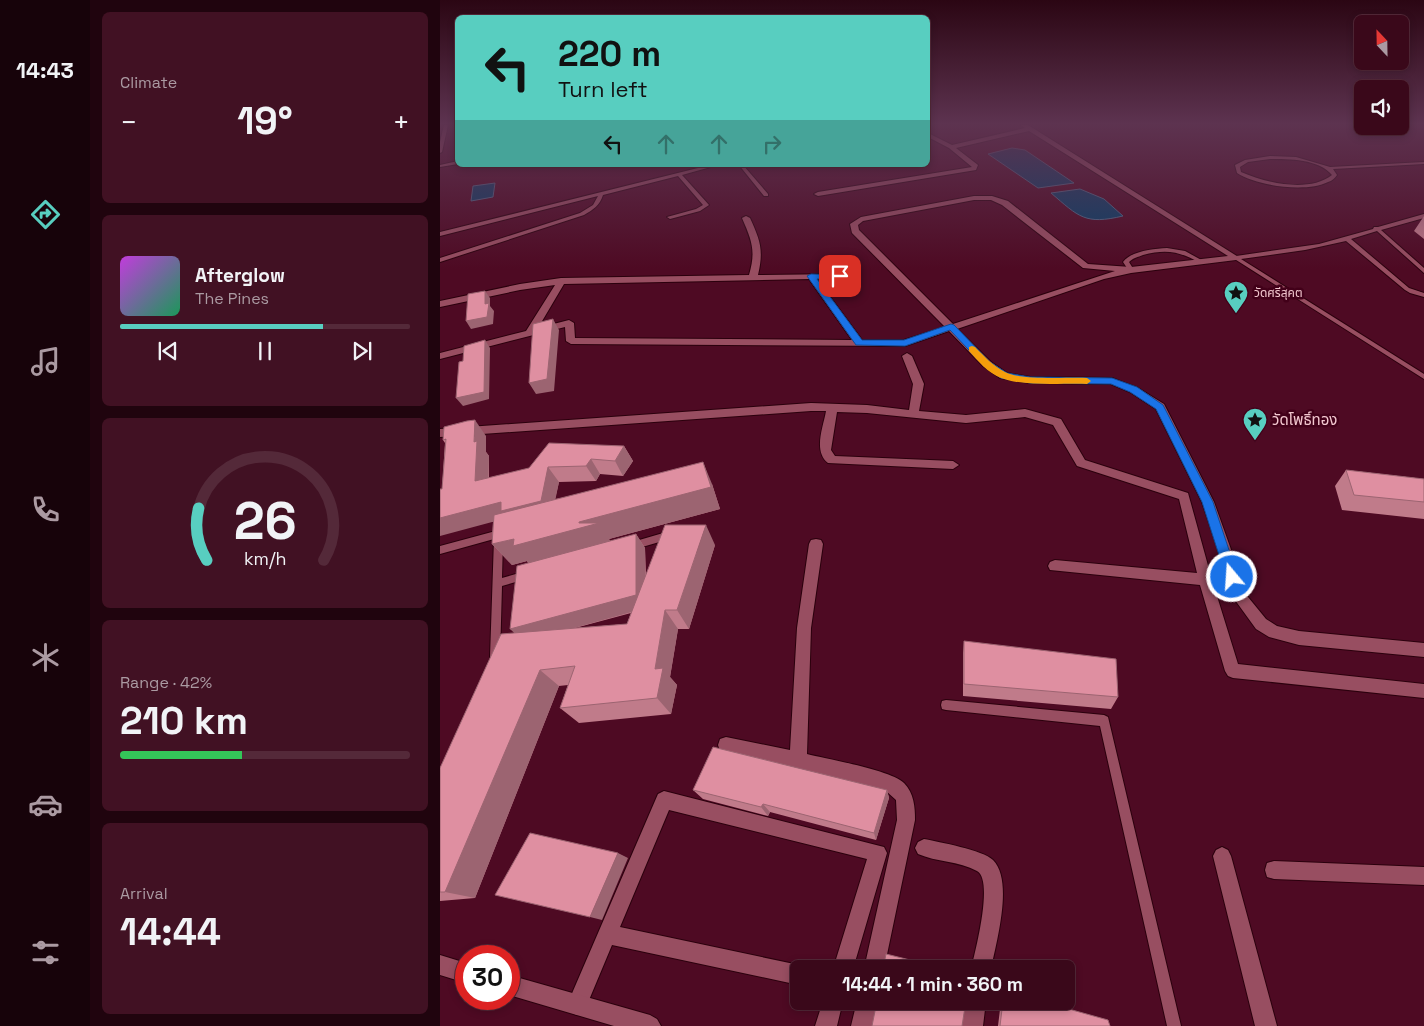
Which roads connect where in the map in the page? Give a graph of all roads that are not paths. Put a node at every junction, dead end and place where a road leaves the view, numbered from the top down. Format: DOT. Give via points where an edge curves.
graph roads {
  1 [pos="684,173"];
  2 [pos="748,173"];
  3 [pos="942,173"];
  4 [pos="1100,173"];
  5 [pos="1239,173"];
  6 [pos="1332,173"];
  7 [pos="679,174"];
  8 [pos="601,193"];
  9 [pos="818,194"];
  10 [pos="766,195"];
  11 [pos="1424,216"];
  12 [pos="670,217"];
  13 [pos="746,218"];
  14 [pos="1376,228"];
  15 [pos="440,234"];
  16 [pos="1347,239"];
  17 [pos="1236,258"];
  18 [pos="440,260"];
  19 [pos="1202,262"];
  20 [pos="1131,270"];
  21 [pos="1424,271"];
  22 [pos="811,276"];
  23 [pos="840,276"];
  24 [pos="753,278"];
  25 [pos="561,281"];
  26 [pos="1424,295"];
  27 [pos="440,304"];
  28 [pos="951,327"];
  29 [pos="530,333"];
  30 [pos="859,343"];
  31 [pos="440,356"];
  32 [pos="908,356"];
  33 [pos="1424,377"];
  34 [pos="832,408"];
  35 [pos="913,414"];
  36 [pos="440,433"];
  37 [pos="954,465"];
  38 [pos="676,534"];
  39 [pos="816,544"];
  40 [pos="620,549"];
  41 [pos="440,550"];
  42 [pos="1055,566"];
  43 [pos="535,573"];
  44 [pos="1205,580"];
  45 [pos="497,583"];
  46 [pos="1424,650"];
  47 [pos="495,668"];
  48 [pos="1424,691"];
  49 [pos="946,705"];
  50 [pos="726,746"];
  51 [pos="798,760"];
  52 [pos="924,848"];
  53 [pos="1222,856"];
  54 [pos="1274,870"];
  55 [pos="1424,876"];
  56 [pos="608,934"];
  57 [pos="846,960"];
  58 [pos="876,960"];
  59 [pos="983,960"];
  60 [pos="440,965"];
  61 [pos="455,970"];
  62 [pos="790,973"];
  63 [pos="520,988"];
  64 [pos="577,1005"];
  65 [pos="830,1010"];
  66 [pos="865,1010"];
  67 [pos="975,1010"];
  68 [pos="650,1026"];
  69 [pos="826,1026"];
  70 [pos="862,1026"];
  71 [pos="972,1026"];
  72 [pos="1174,1026"];
  73 [pos="1266,1026"];
  1 -- 7 [label="lane"];
  2 -- 10 [label="lane"];
  3 -- 9 [label="street"];
  4 -- 17 [label="street"];
  5 -- 6 [label="lane" via="1279,186 1322,184 1330,180"];
  7 -- 8 [label="lane"];
  7 -- 12 [label="lane" via="706,205"];
  8 -- 15 [label="lane"];
  8 -- 18 [label="lane" via="593,208 582,214"];
  11 -- 14 [label="lane"];
  13 -- 24 [label="street" via="760,256"];
  14 -- 16 [label="lane"];
  14 -- 21 [label="lane"];
  16 -- 17 [label="lane"];
  16 -- 26 [label="lane" via="1407,289"];
  17 -- 19 [label="street"];
  17 -- 33 [label="lane"];
  19 -- 20 [label="street"];
  19 -- 20 [label="lane" via="1179,250 1167,248 1129,258 1126,262"];
  20 -- 28 [label="street"];
  20 -- 28 [label="street" via="1086,266 1005,203 992,198 974,198 861,218 854,224 855,231"];
  22 -- 23 [label="street"];
  22 -- 24 [label="street"];
  22 -- 30 [label="street"];
  24 -- 25 [label="street"];
  25 -- 27 [label="street"];
  25 -- 29 [label="street"];
  28 -- 30 [label="street" via="905,343"];
  28 -- 46 [label="street" via="987,364 1004,376 1030,380 1112,381 1134,390 1160,407 1208,502 1242,600 1261,624 1274,632 1299,638"];
  29 -- 30 [label="street" via="569,323 571,341"];
  29 -- 31 [label="street"];
  32 -- 35 [label="street" via="920,391"];
  34 -- 35 [label="street"];
  34 -- 36 [label="street"];
  34 -- 37 [label="street" via="825,450 829,459"];
  35 -- 44 [label="street" via="966,419 1025,413 1057,422 1081,463 1184,496"];
  38 -- 40 [label="lane"];
  39 -- 51 [label="street" via="804,628"];
  41 -- 45 [label="lane" via="503,533"];
  42 -- 44 [label="street"];
  43 -- 45 [label="lane"];
  44 -- 48 [label="street" via="1233,671"];
  45 -- 47 [label="lane"];
  49 -- 72 [label="lane" via="1104,721"];
  50 -- 51 [label="street"];
  51 -- 58 [label="street" via="889,783 899,789 905,799 906,820"];
  52 -- 59 [label="street" via="977,862 991,874 994,892"];
  53 -- 73 [label="street"];
  54 -- 55 [label="street"];
  56 -- 57 [label="street" via="664,800 878,853"];
  56 -- 62 [label="street"];
  56 -- 64 [label="street"];
  60 -- 61 [label="street"];
  63 -- 64 [label="street"];
  64 -- 68 [label="street"];
  65 -- 69 [label="street"];
  66 -- 70 [label="street"];
  67 -- 71 [label="street"];
}
